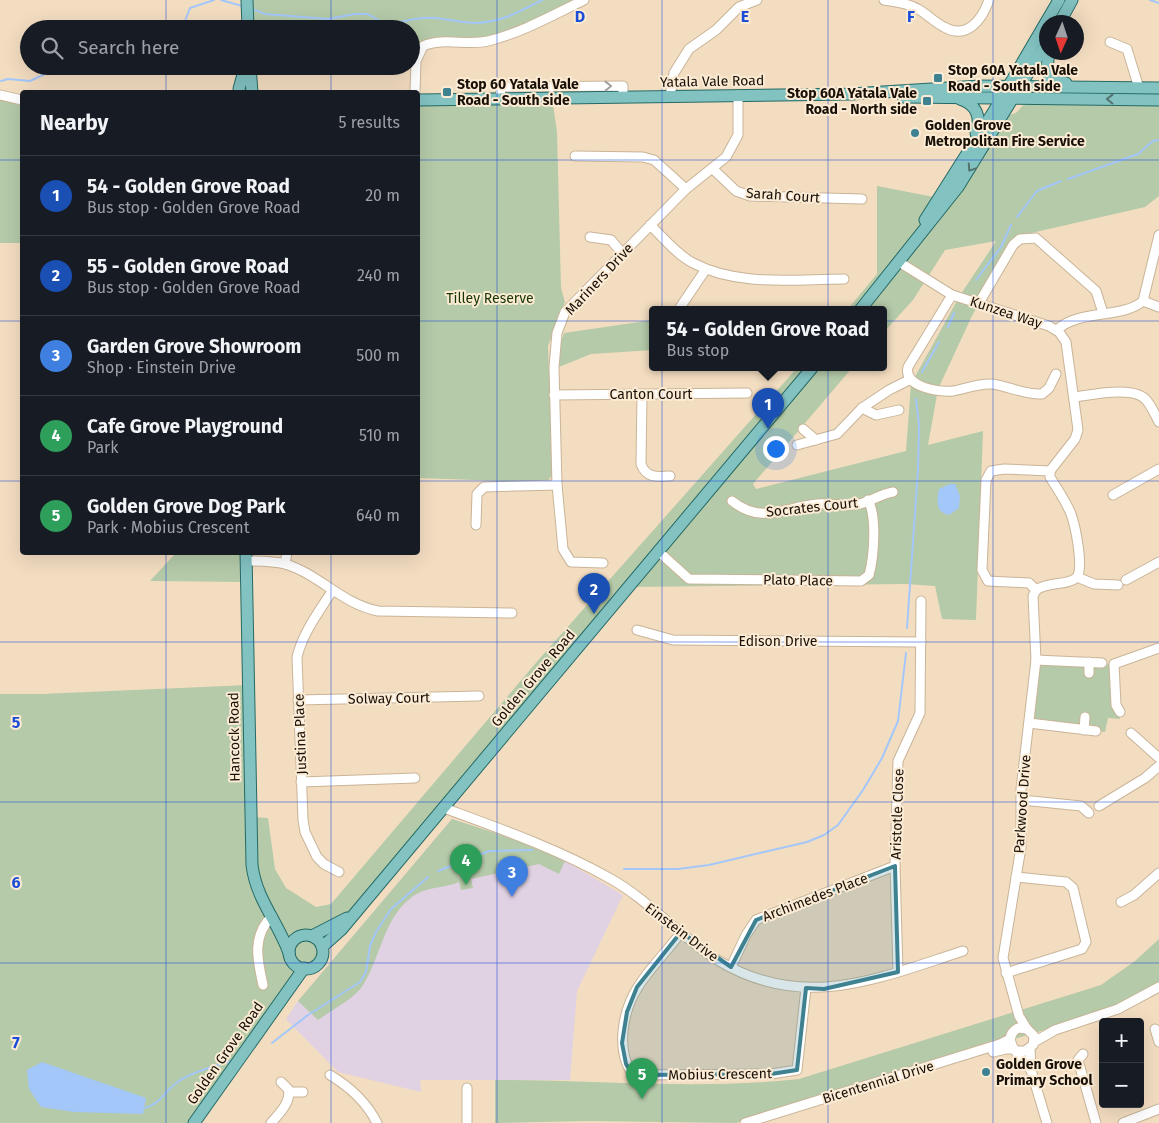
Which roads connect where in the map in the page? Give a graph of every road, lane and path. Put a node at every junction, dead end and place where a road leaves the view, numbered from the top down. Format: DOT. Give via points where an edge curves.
graph roads {
  1 [pos="584,0"];
  2 [pos="757,0"];
  3 [pos="884,0"];
  4 [pos="990,0"];
  5 [pos="1059,0"];
  6 [pos="1072,0"];
  7 [pos="247,5"];
  8 [pos="1064,15"];
  9 [pos="248,20"];
  10 [pos="1110,42"];
  11 [pos="420,52"];
  12 [pos="1039,54"];
  13 [pos="1048,60"];
  14 [pos="1017,70"];
  15 [pos="242,75"];
  16 [pos="251,75"];
  17 [pos="416,75"];
  18 [pos="960,87"];
  19 [pos="1115,88"];
  20 [pos="1139,88"];
  21 [pos="1159,88"];
  22 [pos="236,90"];
  23 [pos="253,90"];
  24 [pos="415,90"];
  25 [pos="1011,92"];
  26 [pos="852,94"];
  27 [pos="0,95"];
  28 [pos="738,95"];
  29 [pos="670,96"];
  30 [pos="952,97"];
  31 [pos="20,100"];
  32 [pos="420,100"];
  33 [pos="1159,100"];
  34 [pos="972,144"];
  35 [pos="575,156"];
  36 [pos="713,169"];
  37 [pos="686,190"];
  38 [pos="862,199"];
  39 [pos="650,225"];
  40 [pos="1159,235"];
  41 [pos="590,236"];
  42 [pos="622,253"];
  43 [pos="901,260"];
  44 [pos="706,269"];
  45 [pos="844,279"];
  46 [pos="952,295"];
  47 [pos="1143,301"];
  48 [pos="979,303"];
  49 [pos="681,306"];
  50 [pos="863,306"];
  51 [pos="1159,307"];
  52 [pos="1103,313"];
  53 [pos="1057,330"];
  54 [pos="809,371"];
  55 [pos="1056,374"];
  56 [pos="909,380"];
  57 [pos="748,393"];
  58 [pos="642,394"];
  59 [pos="554,395"];
  60 [pos="1074,398"];
  61 [pos="862,408"];
  62 [pos="899,410"];
  63 [pos="1159,422"];
  64 [pos="803,429"];
  65 [pos="816,440"];
  66 [pos="797,445"];
  67 [pos="1159,469"];
  68 [pos="1050,471"];
  69 [pos="670,476"];
  70 [pos="557,485"];
  71 [pos="893,492"];
  72 [pos="1113,495"];
  73 [pos="868,500"];
  74 [pos="732,501"];
  75 [pos="476,525"];
  76 [pos="658,551"];
  77 [pos="286,555"];
  78 [pos="246,557"];
  79 [pos="1159,562"];
  80 [pos="603,563"];
  81 [pos="285,564"];
  82 [pos="1077,577"];
  83 [pos="1036,590"];
  84 [pos="332,591"];
  85 [pos="921,600"];
  86 [pos="512,613"];
  87 [pos="637,630"];
  88 [pos="921,642"];
  89 [pos="1159,648"];
  90 [pos="1036,660"];
  91 [pos="1089,662"];
  92 [pos="1102,663"];
  93 [pos="1089,673"];
  94 [pos="479,696"];
  95 [pos="298,700"];
  96 [pos="1120,712"];
  97 [pos="1085,717"];
  98 [pos="1029,723"];
  99 [pos="1084,730"];
  100 [pos="1096,731"];
  101 [pos="1131,733"];
  102 [pos="1159,758"];
  103 [pos="1159,766"];
  104 [pos="415,778"];
  105 [pos="301,782"];
  106 [pos="1022,800"];
  107 [pos="1099,806"];
  108 [pos="444,808"];
  109 [pos="1089,813"];
  110 [pos="895,866"];
  111 [pos="340,872"];
  112 [pos="1159,873"];
  113 [pos="1016,877"];
  114 [pos="1121,902"];
  115 [pos="353,914"];
  116 [pos="272,916"];
  117 [pos="682,932"];
  118 [pos="300,936"];
  119 [pos="312,936"];
  120 [pos="322,947"];
  121 [pos="963,951"];
  122 [pos="291,957"];
  123 [pos="731,967"];
  124 [pos="304,968"];
  125 [pos="898,972"];
  126 [pos="1006,973"];
  127 [pos="264,985"];
  128 [pos="1159,987"];
  129 [pos="806,988"];
  130 [pos="280,1000"];
  131 [pos="1025,1029"];
  132 [pos="1155,1029"];
  133 [pos="1055,1030"];
  134 [pos="1010,1039"];
  135 [pos="1159,1042"];
  136 [pos="1032,1045"];
  137 [pos="1016,1050"];
  138 [pos="1077,1058"];
  139 [pos="1031,1070"];
  140 [pos="330,1075"];
  141 [pos="281,1082"];
  142 [pos="467,1088"];
  143 [pos="290,1092"];
  144 [pos="303,1092"];
  145 [pos="1159,1109"];
  146 [pos="1138,1120"];
  147 [pos="195,1122"];
  148 [pos="271,1123"];
  149 [pos="376,1123"];
  150 [pos="468,1123"];
  151 [pos="745,1123"];
  152 [pos="763,1123"];
  153 [pos="1047,1123"];
  154 [pos="1096,1123"];
  155 [pos="1123,1123"];
  1 -- 11 [label="street" via="488,41 434,43 423,46"];
  2 -- 29 [label="street" via="739,7 716,30 689,49 674,73"];
  3 -- 4 [label="street" via="910,5 944,28 956,31 978,23"];
  5 -- 14 [label="main road"];
  6 -- 8 [label="main road"];
  7 -- 9 [label="main road"];
  10 -- 20 [label="street" via="1130,45"];
  12 -- 25 [label="main road"];
  13 -- 19 [label="main road" via="1047,68 1053,80"];
  14 -- 18 [label="main road" via="1005,79"];
  14 -- 25 [label="main road"];
  15 -- 22 [label="main road"];
  16 -- 23 [label="main road"];
  17 -- 24 [label="street"];
  18 -- 25 [label="main road, Yatala Vale Road"];
  18 -- 26 [label="main road, Yatala Vale Road"];
  19 -- 20 [label="main road"];
  19 -- 25 [label="main road"];
  20 -- 21 [label="main road"];
  25 -- 30 [label="main road"];
  33 -- 25 [label="main road, one-way"];
  25 -- 34 [label="main road"];
  25 -- 43 [label="main road, one-way" via="958,186"];
  26 -- 28 [label="main road, Yatala Vale Road"];
  26 -- 30 [label="main road"];
  27 -- 31 [label="street"];
  28 -- 29 [label="main road, Yatala Vale Road"];
  28 -- 36 [label="street, Mariners Drive" via="738,135 726,157"];
  29 -- 32 [label="main road, Yatala Vale Road"];
  30 -- 34 [label="main road" via="969,102 976,110 979,122"];
  34 -- 43 [label="main road"];
  35 -- 37 [label="street" via="654,160"];
  36 -- 37 [label="street, Mariners Drive"];
  36 -- 38 [label="street, Sarah Court" via="736,191 750,196"];
  37 -- 39 [label="street, Mariners Drive"];
  39 -- 42 [label="street, Mariners Drive"];
  39 -- 44 [label="street" via="686,259"];
  40 -- 47 [label="street"];
  41 -- 42 [label="street" via="611,240"];
  42 -- 59 [label="street, Mariners Drive" via="565,312 554,348"];
  43 -- 46 [label="street, Kunzea Way"];
  43 -- 50 [label="main road"];
  44 -- 45 [label="street" via="756,280"];
  44 -- 49 [label="street"];
  46 -- 48 [label="street, Kunzea Way"];
  46 -- 56 [label="street" via="908,368"];
  47 -- 51 [label="street"];
  47 -- 52 [label="street"];
  48 -- 52 [label="street" via="1013,245 1020,239 1036,238 1096,291"];
  48 -- 53 [label="street, Kunzea Way"];
  52 -- 53 [label="street" via="1068,322"];
  53 -- 60 [label="street, Kunzea Way" via="1066,342"];
  54 -- 76 [label="main road, Golden Grove Road"];
  55 -- 56 [label="street" via="1042,394 981,384 950,391"];
  56 -- 61 [label="street"];
  57 -- 58 [label="street, Canton Court"];
  58 -- 59 [label="street, Canton Court"];
  58 -- 69 [label="street" via="644,471 650,476"];
  59 -- 70 [label="street, Mariners Drive"];
  60 -- 63 [label="street" via="1112,393 1137,394 1147,401"];
  60 -- 68 [label="street, Kunzea Way" via="1078,430 1075,439"];
  61 -- 62 [label="street" via="876,415"];
  61 -- 65 [label="street" via="837,434"];
  64 -- 65 [label="street"];
  65 -- 66 [label="street"];
  67 -- 72 [label="street"];
  68 -- 82 [label="street" via="1050,477 1071,514 1080,559"];
  68 -- 83 [label="street" via="1004,469 991,471 986,480 982,570 988,581 1029,583"];
  70 -- 75 [label="street" via="484,487 477,494"];
  70 -- 80 [label="street, Mariners Drive" via="563,549 571,562"];
  71 -- 73 [label="street, Socrates Court"];
  73 -- 74 [label="street, Socrates Court" via="856,504 815,504 778,513 749,512"];
  73 -- 76 [label="street, Plato Place" via="873,511 871,564 869,575 861,580 689,579"];
  76 -- 108 [label="main road, Golden Grove Road"];
  77 -- 81 [label="street"];
  78 -- 81 [label="street"];
  78 -- 116 [label="main road, Hancock Road" via="252,865 258,892"];
  79 -- 82 [label="street" via="1122,583 1094,584"];
  81 -- 84 [label="street"];
  82 -- 83 [label="street"];
  83 -- 90 [label="street, Parkwood Drive" via="1033,596"];
  84 -- 86 [label="street" via="362,608 384,612"];
  84 -- 95 [label="street, Justina Place" via="300,647 297,657"];
  85 -- 88 [label="street, Aristotle Close"];
  87 -- 88 [label="street, Edison Drive" via="673,640"];
  88 -- 110 [label="street, Aristotle Close" via="920,713 898,761"];
  89 -- 96 [label="street" via="1114,664 1116,705"];
  90 -- 91 [label="street"];
  90 -- 98 [label="street, Parkwood Drive"];
  91 -- 92 [label="street"];
  91 -- 93 [label="street"];
  94 -- 95 [label="street, Solway Court"];
  95 -- 105 [label="street, Justina Place"];
  97 -- 99 [label="street"];
  98 -- 99 [label="street"];
  98 -- 106 [label="street, Parkwood Drive"];
  99 -- 100 [label="street"];
  101 -- 102 [label="street"];
  103 -- 107 [label="street"];
  104 -- 105 [label="street"];
  105 -- 111 [label="street, Justina Place" via="305,832 317,857"];
  106 -- 109 [label="street" via="1084,804"];
  106 -- 113 [label="street, Parkwood Drive" via="1021,847"];
  108 -- 115 [label="main road, Golden Grove Road"];
  108 -- 117 [label="street, Einstein Drive" via="542,844 612,880"];
  110 -- 123 [label="street, Archimedes Place" via="756,920"];
  110 -- 125 [label="street, Aristotle Close"];
  112 -- 114 [label="street" via="1134,896"];
  113 -- 126 [label="street, Parkwood Drive" via="1003,958"];
  113 -- 126 [label="street" via="1066,882 1073,888 1086,942 1082,949"];
  115 -- 119 [label="main road, Golden Grove Road"];
  115 -- 120 [label="main road, Golden Grove Road"];
  116 -- 118 [label="main road, Hancock Road"];
  116 -- 122 [label="main road, Hancock Road"];
  116 -- 127 [label="street" via="262,926 258,937 259,967"];
  117 -- 123 [label="street, Einstein Drive"];
  117 -- 129 [label="street, Mobius Crescent" via="637,987 627,1012 622,1042 631,1072 640,1075 771,1074 797,1070"];
  118 -- 119 [label="main road"];
  118 -- 122 [label="main road" via="292,943"];
  119 -- 120 [label="main road"];
  120 -- 124 [label="main road" via="318,963"];
  121 -- 125 [label="street, Einstein Drive"];
  122 -- 124 [label="main road"];
  122 -- 130 [label="main road, Golden Grove Road" via="291,973"];
  123 -- 129 [label="street, Einstein Drive" via="777,984"];
  124 -- 130 [label="main road, Golden Grove Road"];
  125 -- 129 [label="street, Einstein Drive" via="852,985"];
  126 -- 131 [label="street, Parkwood Drive"];
  128 -- 133 [label="street" via="1110,1012"];
  130 -- 147 [label="main road, Golden Grove Road"];
  131 -- 133 [label="street"];
  131 -- 134 [label="street" via="1011,1034"];
  131 -- 136 [label="street"];
  132 -- 135 [label="street"];
  133 -- 136 [label="street"];
  134 -- 137 [label="street"];
  134 -- 151 [label="street, Bicentennial Drive"];
  136 -- 137 [label="street" via="1026,1051"];
  136 -- 139 [label="street"];
  137 -- 139 [label="street"];
  137 -- 152 [label="street, Bicentennial Drive" via="1003,1049"];
  138 -- 154 [label="street"];
  139 -- 153 [label="street"];
  140 -- 149 [label="street" via="348,1086 366,1105"];
  141 -- 143 [label="street"];
  142 -- 150 [label="street"];
  143 -- 144 [label="street"];
  143 -- 148 [label="street"];
  145 -- 146 [label="street"];
  146 -- 155 [label="street"];
}
